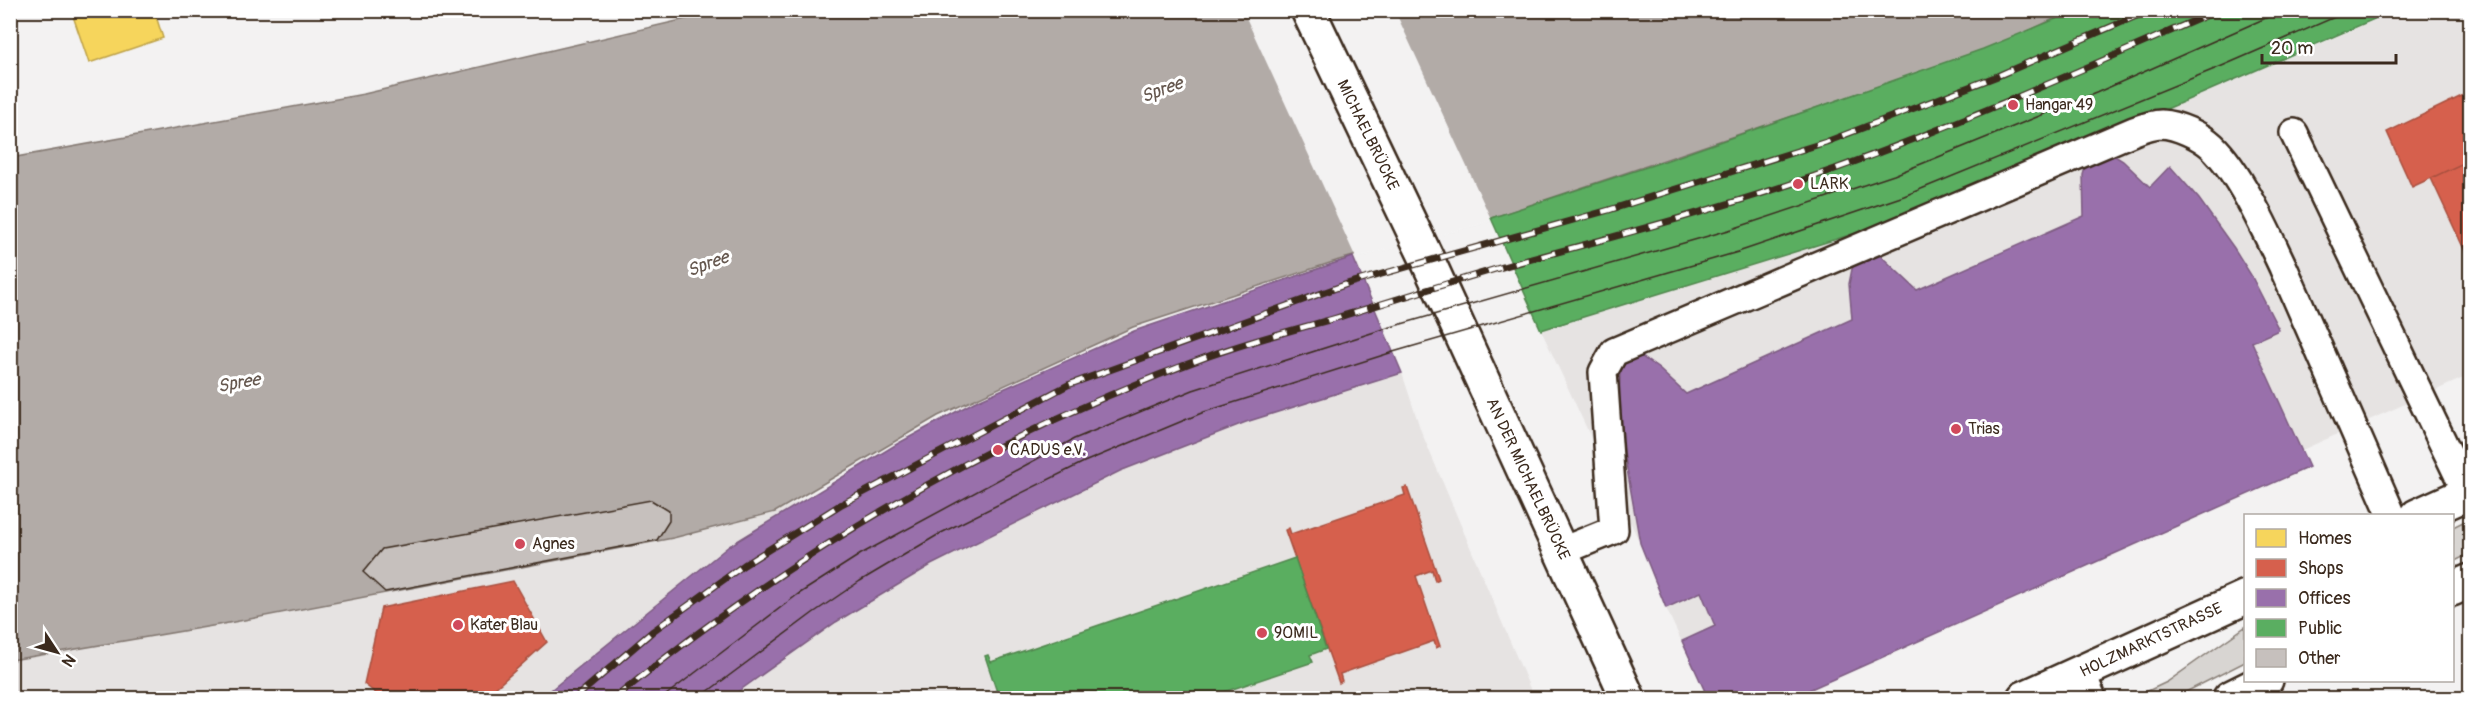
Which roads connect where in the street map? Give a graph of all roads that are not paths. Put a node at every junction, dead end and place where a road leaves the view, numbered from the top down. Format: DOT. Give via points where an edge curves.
graph roads {
  1 [pos="1308,10"];
  2 [pos="2294,133"];
  3 [pos="1427,259"];
  4 [pos="2469,493"];
  5 [pos="2391,514"];
  6 [pos="2422,514"];
  7 [pos="1562,551"];
  8 [pos="2470,581"];
  9 [pos="2454,589"];
  10 [pos="2244,598"];
  11 [pos="2264,682"];
  12 [pos="2086,686"];
  13 [pos="1628,699"];
  14 [pos="2024,699"];
  15 [pos="2230,699"];
  1 -- 3 [label="street, MICHAELBRÜCKE"];
  2 -- 4 [label="lane"];
  3 -- 7 [label="street, AN DER MICHAELBRÜCKE"];
  4 -- 6 [label="street"];
  5 -- 7 [label="lane" via="2283,267 2233,174 2211,146 2186,130 2160,124 2123,135 1614,352 1603,372 1614,530"];
  7 -- 13 [label="street, AN DER MICHAELBRÜCKE"];
  8 -- 9 [label="street"];
  10 -- 12 [label="street, HOLZMARKTSTRASSE"];
  11 -- 15 [label="street"];
  12 -- 14 [label="street, HOLZMARKTSTRASSE"];
}
